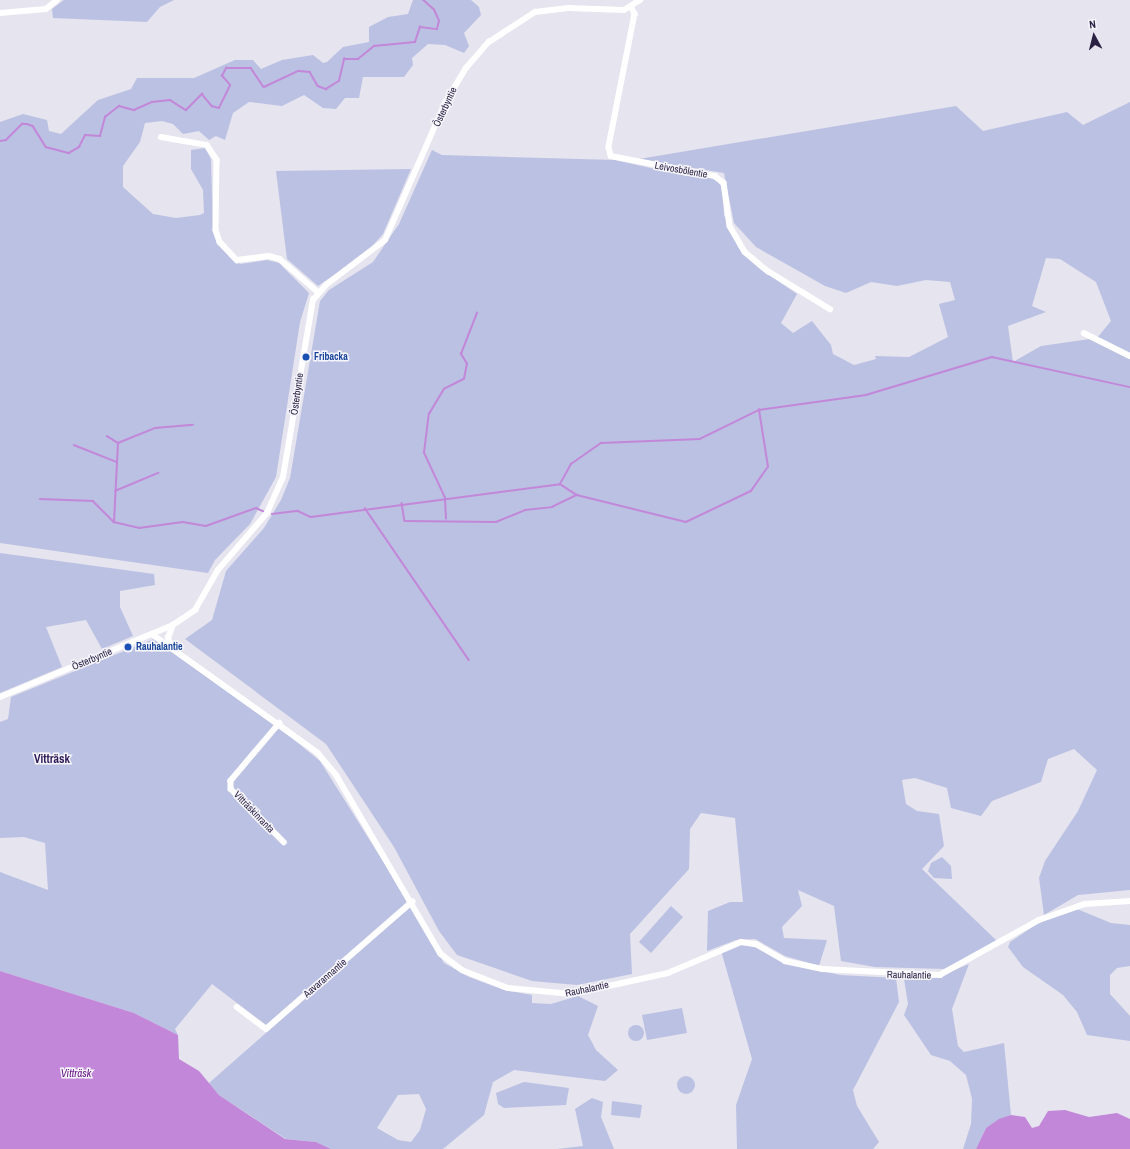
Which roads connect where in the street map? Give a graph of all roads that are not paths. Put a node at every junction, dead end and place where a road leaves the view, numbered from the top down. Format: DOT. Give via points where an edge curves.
graph roads {
  1 [pos="57,0"];
  2 [pos="640,0"];
  3 [pos="632,8"];
  4 [pos="0,13"];
  5 [pos="161,137"];
  6 [pos="318,292"];
  7 [pos="830,309"];
  8 [pos="1084,333"];
  9 [pos="1130,356"];
  10 [pos="173,625"];
  11 [pos="152,634"];
  12 [pos="171,646"];
  13 [pos="0,697"];
  14 [pos="280,723"];
  15 [pos="284,842"];
  16 [pos="1130,901"];
  17 [pos="412,902"];
  18 [pos="237,1007"];
  1 -- 4 [label="street" via="46,9"];
  2 -- 3 [label="street"];
  3 -- 6 [label="street, Österbyntie" via="612,12 568,8 544,10 514,23 489,42 452,91 385,240"];
  3 -- 7 [label="street, Leivosbölentie" via="636,14 609,147 611,156 715,176 724,183 730,226 745,252 768,271"];
  5 -- 6 [label="street" via="208,145 218,160 216,230 220,242 237,260 269,256 280,259"];
  6 -- 10 [label="street, Österbyntie" via="309,309 292,440 275,497 256,528 218,570 195,610"];
  8 -- 9 [label="street"];
  10 -- 11 [label="street, Österbyntie"];
  10 -- 12 [label="street" via="168,638"];
  11 -- 12 [label="street, Rauhalantie"];
  11 -- 13 [label="street, Österbyntie"];
  12 -- 14 [label="street, Rauhalantie"];
  14 -- 15 [label="street, Vitträskinranta" via="231,781 231,789"];
  14 -- 17 [label="street, Rauhalantie" via="307,742 337,776"];
  16 -- 17 [label="street, Rauhalantie" via="1085,904 1039,920 940,975 822,969 785,961 756,944 741,942 719,948 668,973 562,995 508,988 462,970 441,954"];
  17 -- 18 [label="street, Aavarannantie" via="266,1029"];
}
